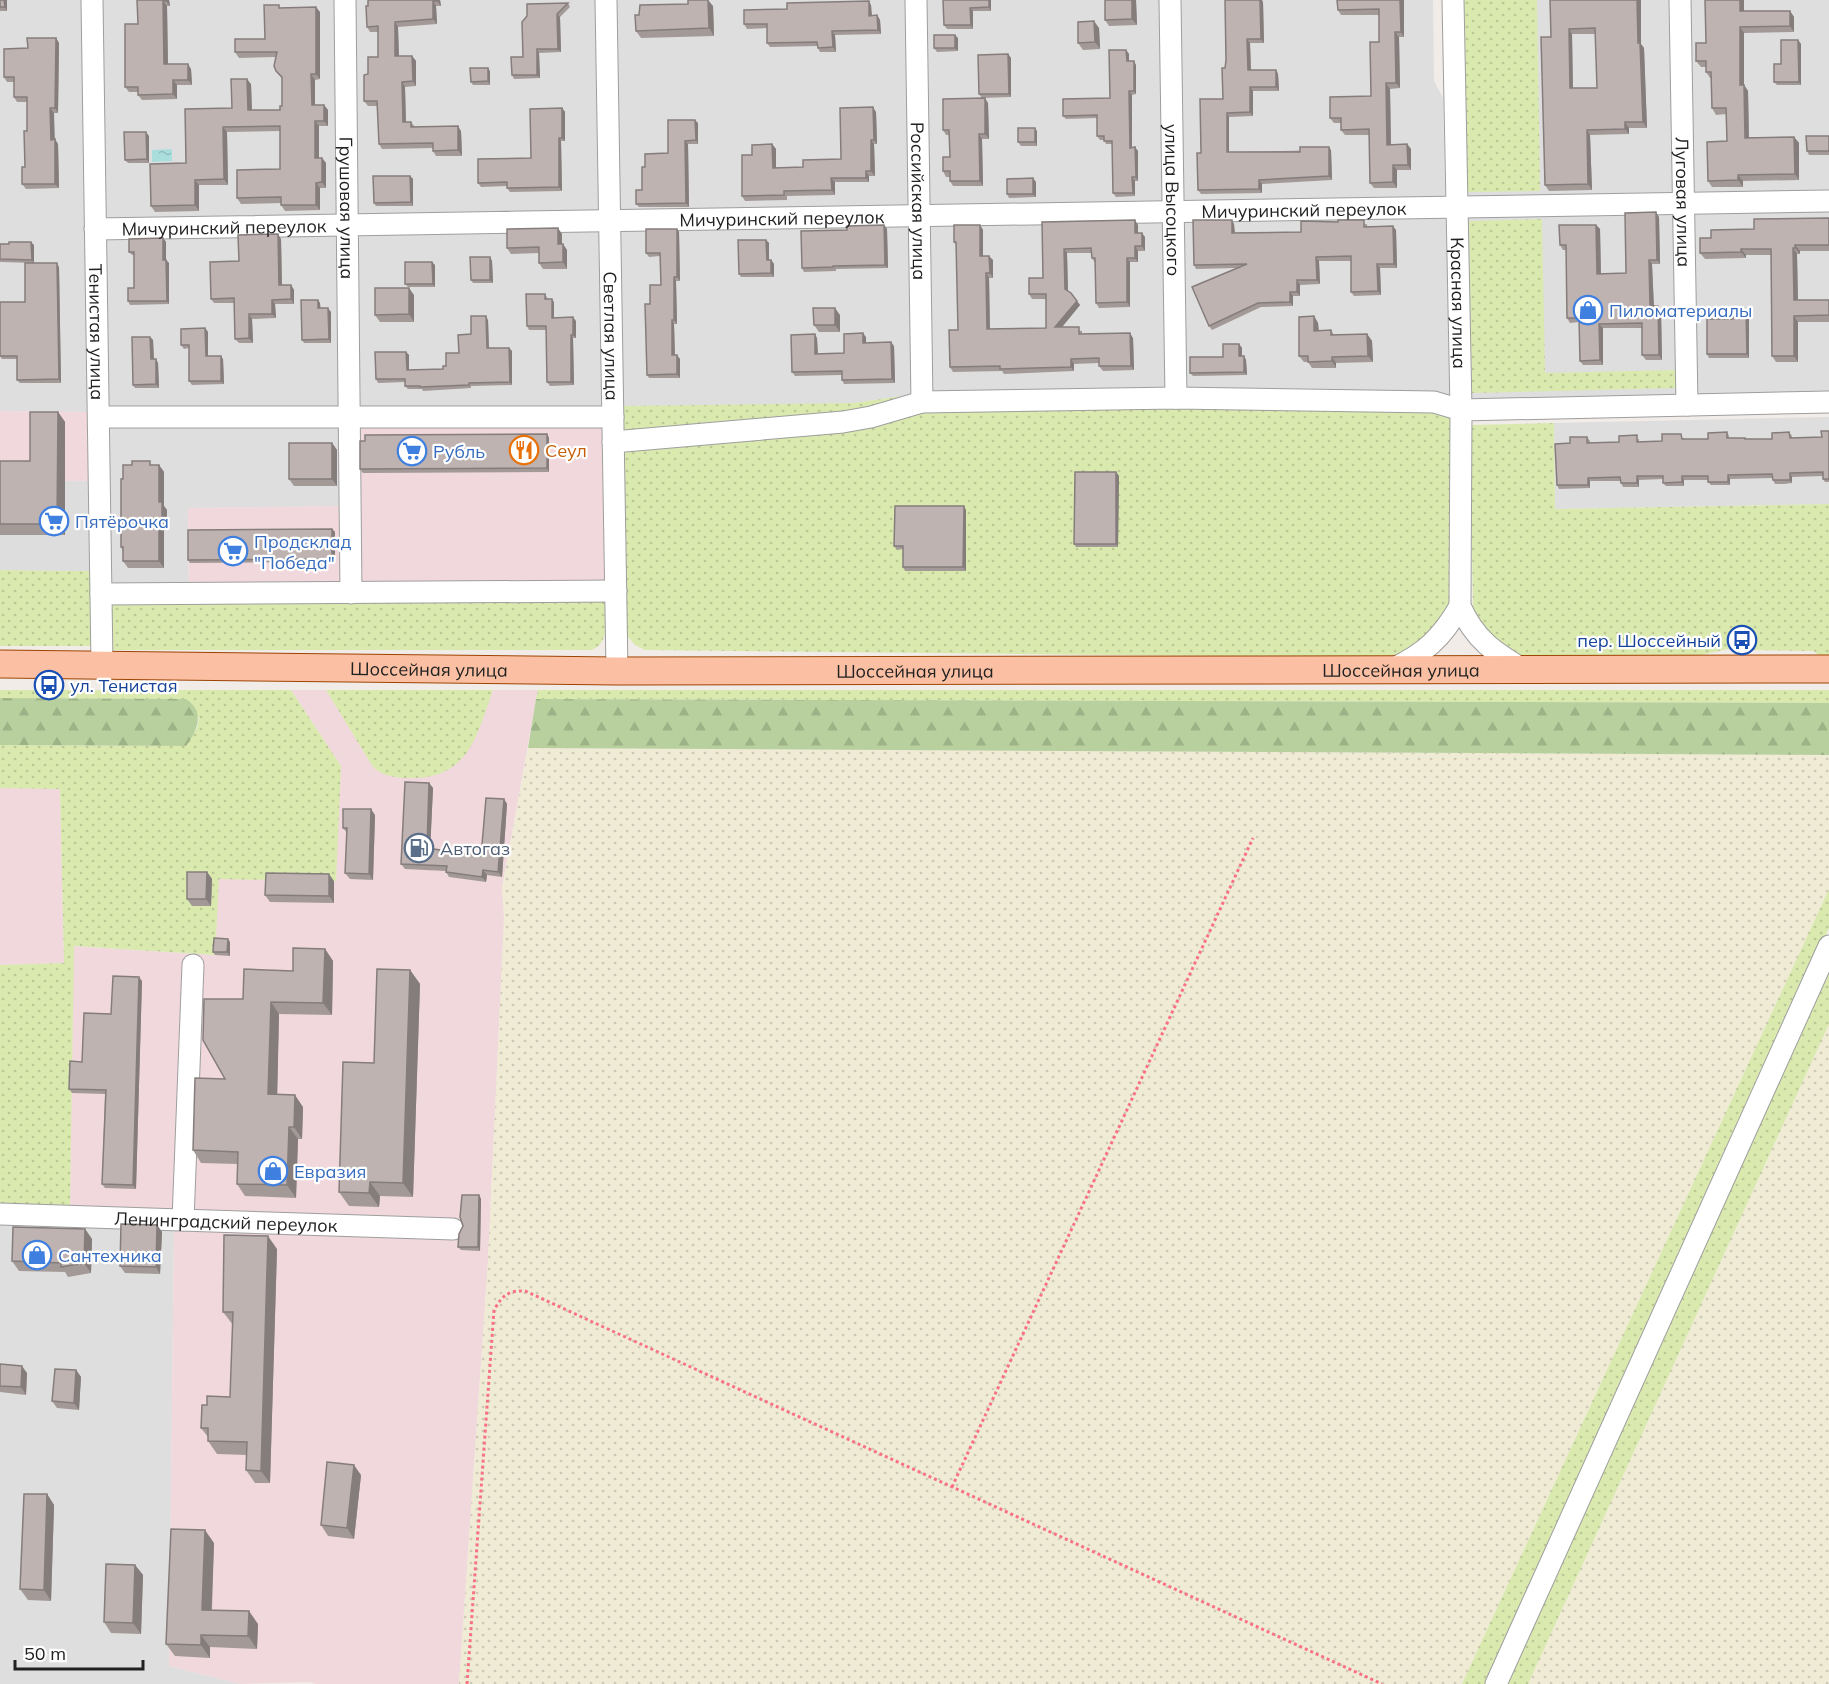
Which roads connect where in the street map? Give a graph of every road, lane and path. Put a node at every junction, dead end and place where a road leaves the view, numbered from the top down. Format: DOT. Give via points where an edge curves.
graph roads {
  1 [pos="92,0"];
  2 [pos="345,0"];
  3 [pos="606,0"];
  4 [pos="916,0"];
  5 [pos="1170,0"];
  6 [pos="1453,0"];
  7 [pos="1680,0"];
  8 [pos="1829,201"];
  9 [pos="1683,203"];
  10 [pos="1456,206"];
  11 [pos="1173,213"];
  12 [pos="920,215"];
  13 [pos="610,222"];
  14 [pos="348,226"];
  15 [pos="95,229"];
  16 [pos="922,356"];
  17 [pos="1176,398"];
  18 [pos="922,402"];
  19 [pos="1829,402"];
  20 [pos="1688,405"];
  21 [pos="895,410"];
  22 [pos="1461,410"];
  23 [pos="99,417"];
  24 [pos="350,417"];
  25 [pos="613,417"];
  26 [pos="613,442"];
  27 [pos="616,591"];
  28 [pos="351,593"];
  29 [pos="101,594"];
  30 [pos="1460,606"];
  31 [pos="0,664"];
  32 [pos="102,664"];
  33 [pos="1829,669"];
  34 [pos="1390,670"];
  35 [pos="1524,670"];
  36 [pos="617,671"];
  37 [pos="1253,838"];
  38 [pos="1829,946"];
  39 [pos="193,965"];
  40 [pos="0,1214"];
  41 [pos="183,1220"];
  42 [pos="453,1229"];
  43 [pos="952,1487"];
  44 [pos="467,1684"];
  45 [pos="1382,1684"];
  46 [pos="1496,1684"];
  1 -- 15 [label="street, Тенистая улица"];
  2 -- 14 [label="street, Грушовая улица"];
  3 -- 13 [label="street, Светлая улица"];
  4 -- 12 [label="street, Российская улица"];
  5 -- 11 [label="street, улица Высоцкого"];
  6 -- 10 [label="street, Красная улица"];
  7 -- 9 [label="street, Луговая улица"];
  8 -- 9 [label="street, Мичуринский переулок"];
  9 -- 10 [label="street, Мичуринский переулок"];
  9 -- 20 [label="street, Луговая улица"];
  10 -- 11 [label="street, Мичуринский переулок"];
  10 -- 22 [label="street, Красная улица"];
  11 -- 12 [label="street, Мичуринский переулок"];
  11 -- 17 [label="street, улица Высоцкого"];
  12 -- 13 [label="street, Мичуринский переулок"];
  12 -- 16 [label="street, Российская улица"];
  13 -- 14 [label="street, Мичуринский переулок"];
  13 -- 25 [label="street, Светлая улица"];
  14 -- 15 [label="street, Мичуринский переулок"];
  14 -- 24 [label="street, Грушовая улица"];
  15 -- 23 [label="street, Тенистая улица"];
  16 -- 18 [label="street, Российская улица"];
  16 -- 21 [label="street" via="915,383"];
  17 -- 18 [label="street"];
  17 -- 22 [label="street" via="1434,402"];
  18 -- 21 [label="street"];
  19 -- 20 [label="street"];
  20 -- 22 [label="street"];
  21 -- 26 [label="street" via="843,422"];
  22 -- 30 [label="street, Красная улица"];
  23 -- 24 [label="street"];
  23 -- 29 [label="street, Тенистая улица"];
  24 -- 25 [label="street"];
  24 -- 28 [label="street, Грушовая улица"];
  25 -- 26 [label="street, Светлая улица"];
  26 -- 27 [label="street, Светлая улица"];
  27 -- 28 [label="street"];
  27 -- 36 [label="street, Светлая улица"];
  28 -- 29 [label="street"];
  29 -- 32 [label="street, Тенистая улица"];
  30 -- 34 [label="street" via="1426,650"];
  30 -- 35 [label="street" via="1473,632 1485,644"];
  31 -- 32 [label="main road, Шоссейная улица"];
  32 -- 36 [label="main road, Шоссейная улица"];
  33 -- 35 [label="main road, Шоссейная улица"];
  34 -- 35 [label="main road, Шоссейная улица"];
  34 -- 36 [label="main road, Шоссейная улица"];
  37 -- 43 [label="path"];
  38 -- 46 [label="street"];
  39 -- 41 [label="street"];
  40 -- 41 [label="street, Ленинградский переулок"];
  41 -- 42 [label="street, Ленинградский переулок"];
  43 -- 44 [label="path" via="525,1291 506,1293 494,1310"];
  43 -- 45 [label="path"];
}
